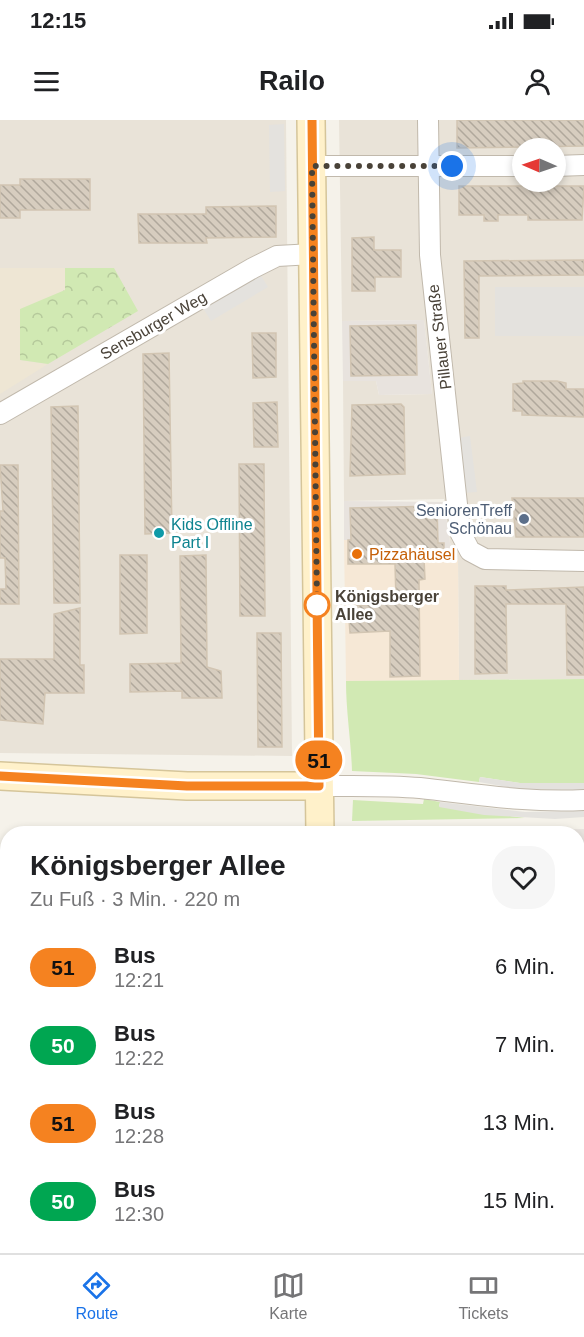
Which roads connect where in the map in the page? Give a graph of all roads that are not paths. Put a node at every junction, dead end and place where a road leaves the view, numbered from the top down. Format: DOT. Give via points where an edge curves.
graph roads {
  1 [pos="312,120"];
  2 [pos="428,120"];
  3 [pos="584,165"];
  4 [pos="312,166"];
  5 [pos="429,166"];
  6 [pos="512,166"];
  7 [pos="566,166"];
  8 [pos="312,254"];
  9 [pos="0,414"];
  10 [pos="584,561"];
  11 [pos="0,776"];
  12 [pos="319,786"];
  13 [pos="584,800"];
  14 [pos="320,826"];
  1 -- 4 [label="street"];
  2 -- 5 [label="street, Pillauer Straße"];
  3 -- 7 [label="street"];
  4 -- 5 [label="street"];
  4 -- 8 [label="street"];
  5 -- 6 [label="street"];
  5 -- 10 [label="street, Pillauer Straße" via="429,255 460,532 470,551 485,559"];
  8 -- 9 [label="street, Sensburger Weg" via="277,256 261,264"];
  8 -- 12 [label="street"];
  11 -- 12 [label="street" via="187,786"];
  12 -- 13 [label="street" via="399,786 479,796"];
  12 -- 14 [label="street"];
}
